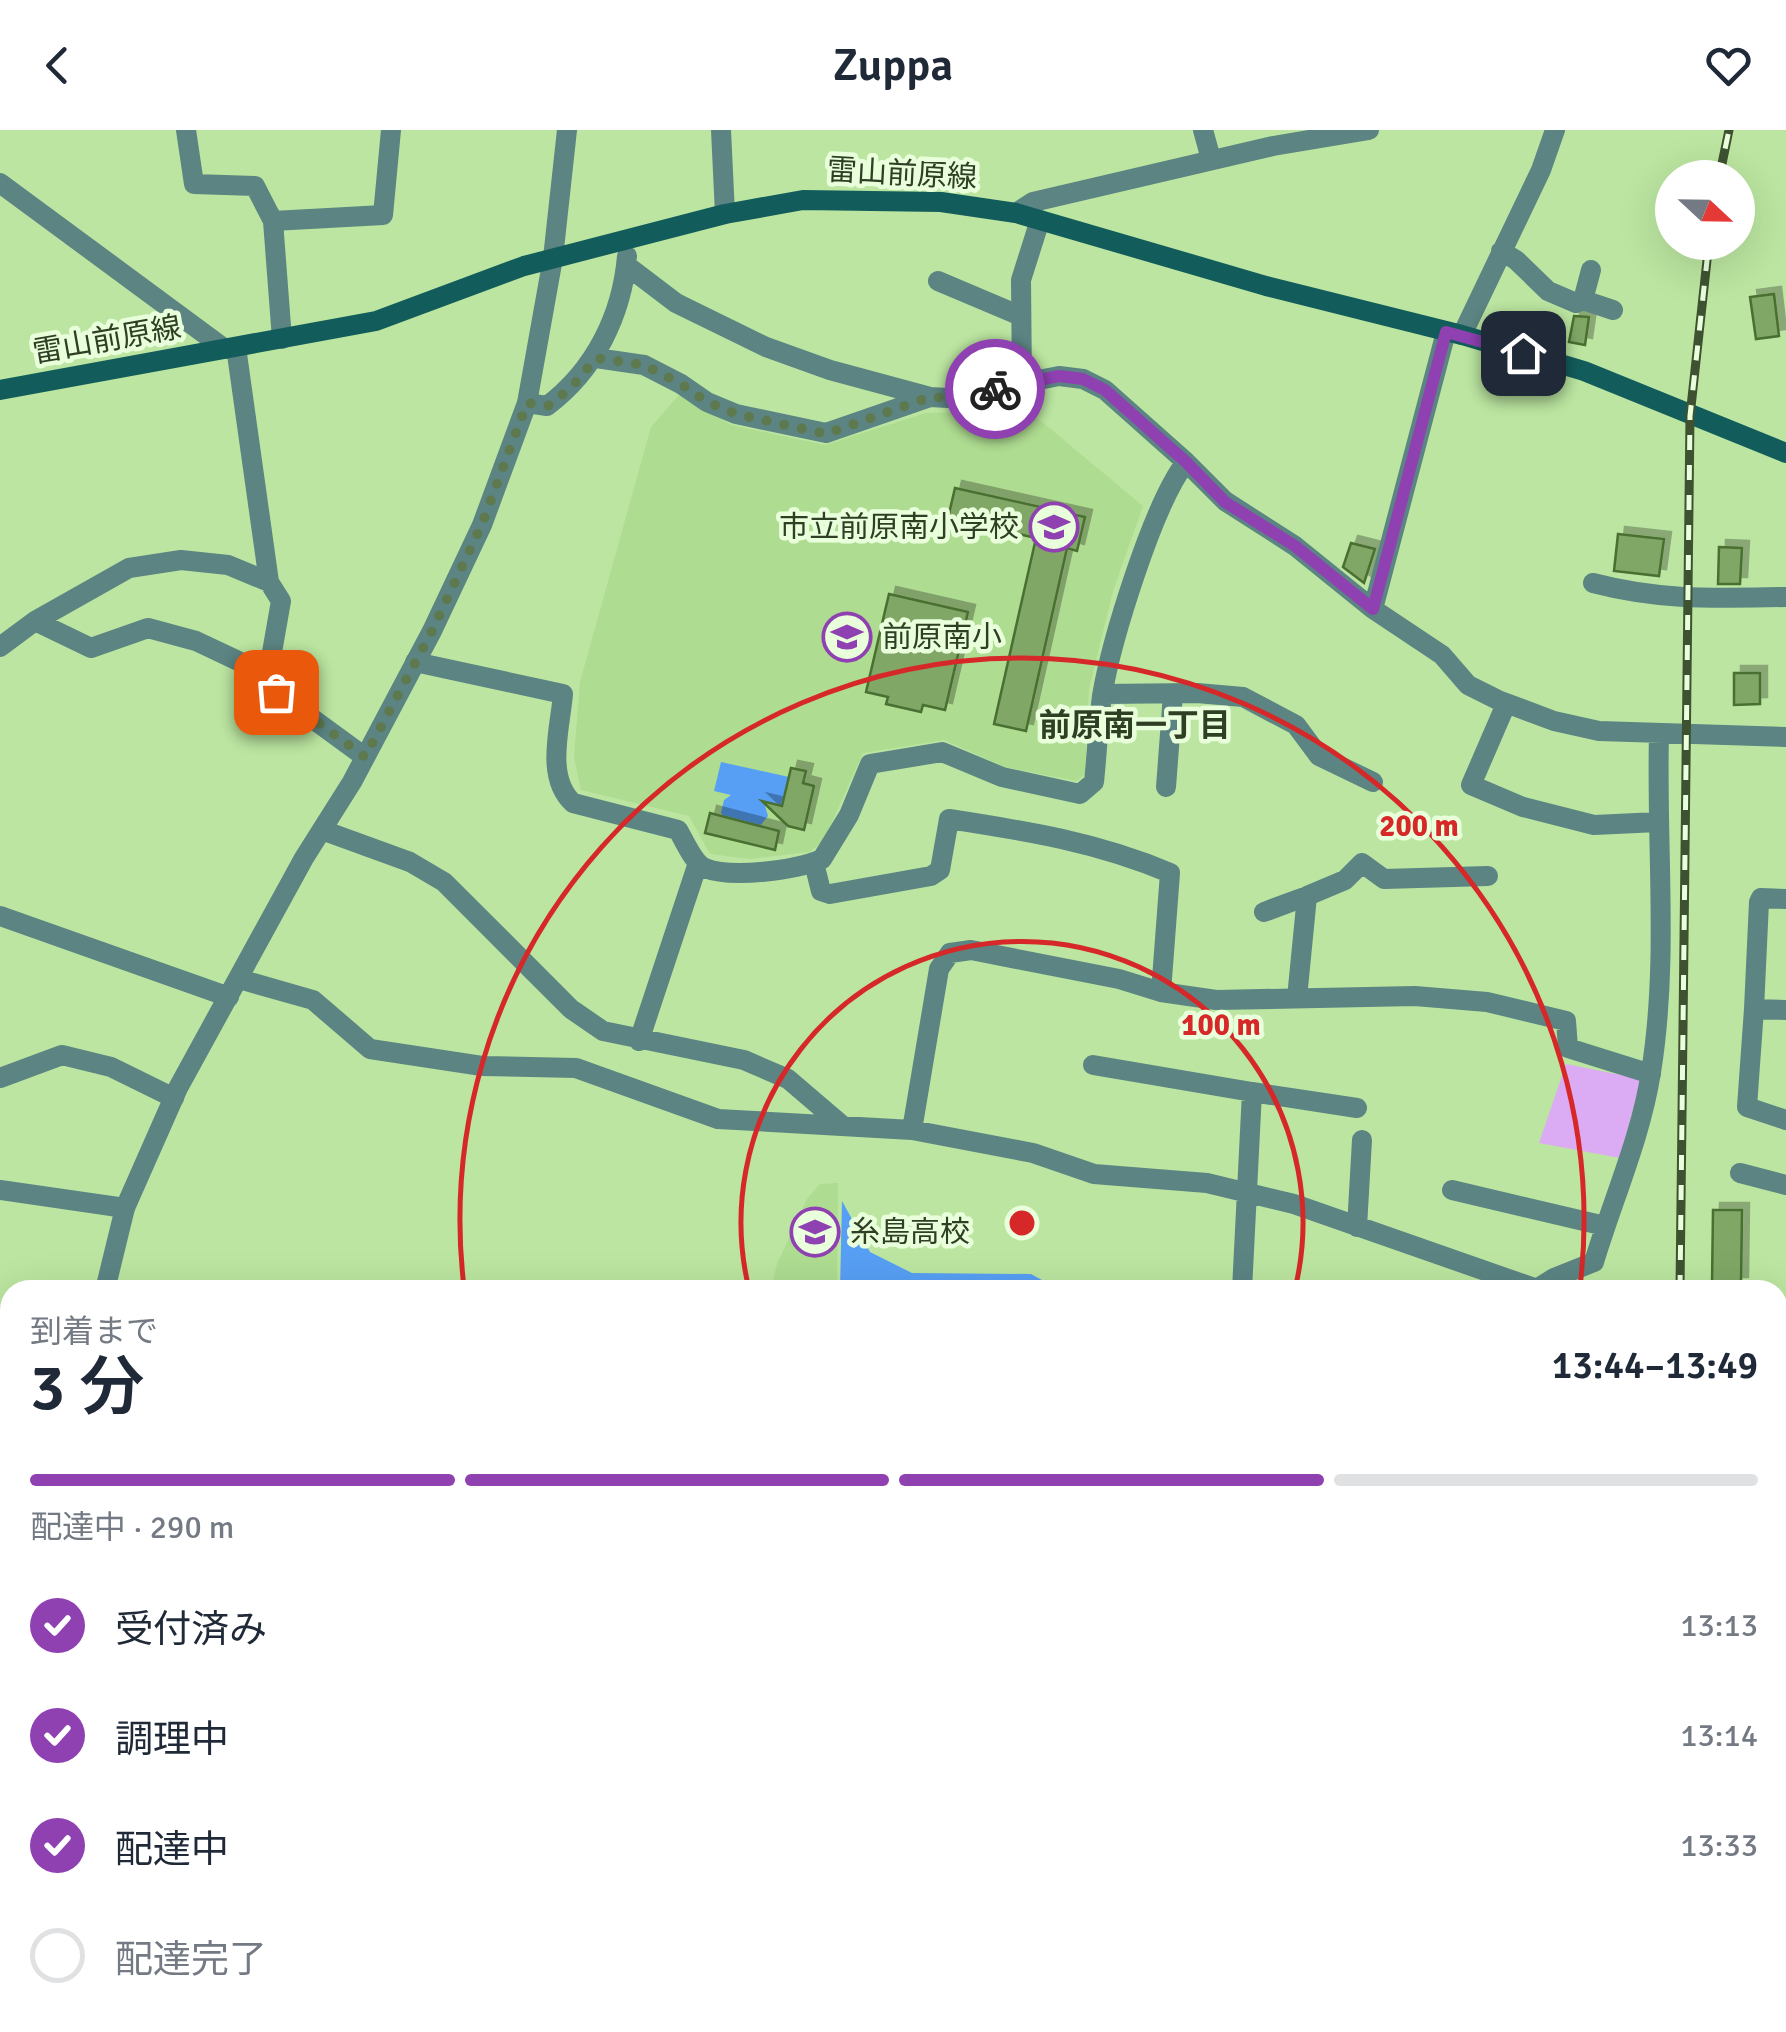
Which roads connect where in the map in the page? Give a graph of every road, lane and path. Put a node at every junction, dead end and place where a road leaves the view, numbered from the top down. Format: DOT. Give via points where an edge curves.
graph roads {
  1 [pos="186,130"];
  2 [pos="391,130"];
  3 [pos="566,130"];
  4 [pos="721,130"];
  5 [pos="1203,130"];
  6 [pos="1369,130"];
  7 [pos="1554,130"];
  8 [pos="1211,159"];
  9 [pos="0,183"];
  10 [pos="1016,213"];
  11 [pos="725,214"];
  12 [pos="1040,220"];
  13 [pos="273,221"];
  14 [pos="628,239"];
  15 [pos="1501,251"];
  16 [pos="554,258"];
  17 [pos="626,264"];
  18 [pos="1591,270"];
  19 [pos="938,281"];
  20 [pos="1583,300"];
  21 [pos="1614,310"];
  22 [pos="1021,316"];
  23 [pos="1454,334"];
  24 [pos="282,339"];
  25 [pos="231,348"];
  26 [pos="596,358"];
  27 [pos="1022,384"];
  28 [pos="0,390"];
  29 [pos="930,397"];
  30 [pos="527,403"];
  31 [pos="1786,453"];
  32 [pos="1186,462"];
  33 [pos="269,582"];
  34 [pos="1592,583"];
  35 [pos="1786,597"];
  36 [pos="1373,609"];
  37 [pos="35,621"];
  38 [pos="0,647"];
  39 [pos="414,662"];
  40 [pos="268,674"];
  41 [pos="1103,694"];
  42 [pos="1173,694"];
  43 [pos="1506,704"];
  44 [pos="1659,735"];
  45 [pos="1786,737"];
  46 [pos="365,757"];
  47 [pos="1373,782"];
  48 [pos="1166,787"];
  49 [pos="1658,822"];
  50 [pos="322,830"];
  51 [pos="698,863"];
  52 [pos="814,863"];
  53 [pos="1488,876"];
  54 [pos="1307,896"];
  55 [pos="1786,899"];
  56 [pos="1264,912"];
  57 [pos="0,916"];
  58 [pos="234,988"];
  59 [pos="1161,992"];
  60 [pos="1297,998"];
  61 [pos="1754,1009"];
  62 [pos="1786,1010"];
  63 [pos="640,1041"];
  64 [pos="1092,1065"];
  65 [pos="1651,1074"];
  66 [pos="0,1078"];
  67 [pos="1252,1092"];
  68 [pos="174,1098"];
  69 [pos="1356,1108"];
  70 [pos="1786,1120"];
  71 [pos="842,1126"];
  72 [pos="912,1130"];
  73 [pos="1362,1140"];
  74 [pos="1740,1173"];
  75 [pos="1786,1185"];
  76 [pos="0,1190"];
  77 [pos="1452,1190"];
  78 [pos="1248,1194"];
  79 [pos="125,1208"];
  80 [pos="1606,1226"];
  81 [pos="1357,1227"];
  82 [pos="107,1280"];
  83 [pos="1243,1280"];
  84 [pos="1510,1280"];
  85 [pos="1551,1280"];
  1 -- 13 [label="street" via="194,184 255,186"];
  2 -- 13 [label="street" via="383,215"];
  3 -- 16 [label="street"];
  4 -- 11 [label="street"];
  5 -- 8 [label="street"];
  6 -- 8 [label="street"];
  7 -- 15 [label="street"];
  8 -- 10 [label="street" via="1033,202"];
  9 -- 25 [label="street"];
  10 -- 11 [label="main road, 雷山前原線" via="941,202 803,200"];
  10 -- 12 [label="main road, 雷山前原線"];
  11 -- 14 [label="main road, 雷山前原線"];
  12 -- 22 [label="street" via="1021,280"];
  12 -- 23 [label="main road, 雷山前原線"];
  13 -- 24 [label="street"];
  14 -- 16 [label="main road, 雷山前原線"];
  14 -- 17 [label="street"];
  15 -- 20 [label="street" via="1548,292 1576,304"];
  15 -- 23 [label="street"];
  16 -- 24 [label="main road, 雷山前原線" via="376,320"];
  16 -- 30 [label="street"];
  17 -- 26 [label="street"];
  17 -- 29 [label="street" via="676,304 766,347"];
  18 -- 20 [label="street"];
  19 -- 22 [label="street"];
  20 -- 21 [label="street"];
  22 -- 27 [label="street"];
  23 -- 31 [label="main road, 雷山前原線" via="1584,370"];
  23 -- 36 [label="street"];
  24 -- 25 [label="main road, 雷山前原線"];
  25 -- 28 [label="main road, 雷山前原線"];
  25 -- 33 [label="street"];
  26 -- 29 [label="street" via="644,365 736,414 826,434"];
  26 -- 30 [label="street" via="548,406"];
  27 -- 29 [label="street"];
  27 -- 32 [label="street" via="1083,379 1105,390"];
  30 -- 39 [label="street" via="482,524"];
  32 -- 36 [label="street" via="1225,502 1295,546"];
  32 -- 41 [label="street" via="1148,542"];
  33 -- 37 [label="street" via="228,565 180,560 130,568"];
  33 -- 40 [label="street" via="281,601"];
  34 -- 35 [label="street" via="1640,595"];
  36 -- 43 [label="street" via="1442,655 1468,685"];
  37 -- 38 [label="street"];
  37 -- 40 [label="street" via="91,648 148,628 196,641"];
  39 -- 46 [label="street"];
  39 -- 51 [label="street" via="563,694 556,764 562,793 574,803 678,830"];
  40 -- 46 [label="street" via="276,692"];
  41 -- 42 [label="street"];
  41 -- 52 [label="street" via="1094,782 1080,794 1002,778 942,752 870,764 829,852"];
  42 -- 47 [label="street" via="1243,697 1296,725 1318,756"];
  42 -- 48 [label="street"];
  43 -- 44 [label="street" via="1578,728"];
  43 -- 49 [label="street" via="1472,785 1523,807 1594,824"];
  44 -- 45 [label="street"];
  44 -- 49 [label="street"];
  46 -- 50 [label="street"];
  49 -- 65 [label="street" via="1661,914"];
  50 -- 58 [label="street"];
  50 -- 63 [label="street" via="410,862 444,882 571,1008 603,1031"];
  51 -- 52 [label="street" via="751,873"];
  51 -- 63 [label="street"];
  52 -- 59 [label="street" via="821,891 830,894 932,876 940,870 948,819 1120,852 1170,873"];
  53 -- 54 [label="street" via="1384,880 1362,862 1345,880"];
  54 -- 56 [label="street"];
  54 -- 60 [label="street"];
  55 -- 61 [label="street" via="1758,902"];
  57 -- 58 [label="street"];
  58 -- 68 [label="street"];
  58 -- 71 [label="street" via="313,1000 370,1049 482,1066 576,1068 718,1119"];
  59 -- 60 [label="street" via="1216,1000"];
  59 -- 72 [label="street" via="970,950 950,953 939,969"];
  60 -- 65 [label="street" via="1488,1002 1566,1022 1568,1048"];
  61 -- 62 [label="street"];
  61 -- 70 [label="street" via="1747,1107"];
  63 -- 71 [label="street" via="744,1060 788,1079"];
  64 -- 67 [label="street"];
  65 -- 80 [label="street"];
  66 -- 68 [label="street" via="62,1056 112,1067"];
  67 -- 69 [label="street"];
  67 -- 78 [label="street"];
  68 -- 79 [label="street"];
  71 -- 72 [label="street"];
  72 -- 78 [label="street" via="1094,1174"];
  73 -- 81 [label="street"];
  74 -- 75 [label="street"];
  76 -- 79 [label="street"];
  77 -- 80 [label="street"];
  78 -- 81 [label="street"];
  78 -- 83 [label="street"];
  79 -- 82 [label="street"];
  80 -- 85 [label="street" via="1594,1262"];
  81 -- 84 [label="street"];
}
